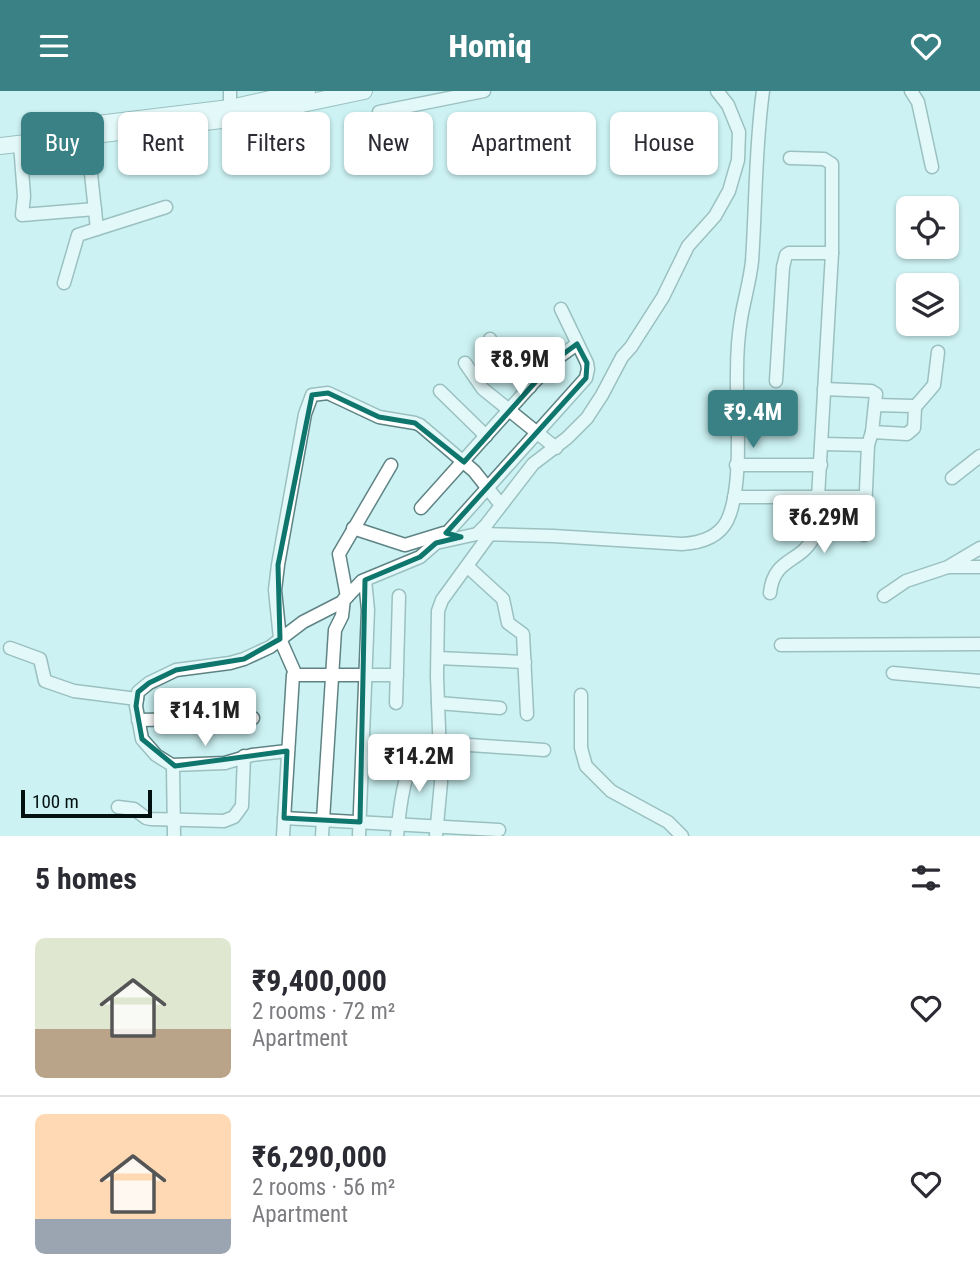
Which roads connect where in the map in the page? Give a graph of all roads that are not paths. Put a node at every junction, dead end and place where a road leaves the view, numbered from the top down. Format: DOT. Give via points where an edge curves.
graph roads {
  1 [pos="307,91"];
  2 [pos="364,91"];
  3 [pos="484,91"];
  4 [pos="717,91"];
  5 [pos="763,91"];
  6 [pos="911,91"];
  7 [pos="337,94"];
  8 [pos="230,106"];
  9 [pos="379,112"];
  10 [pos="104,133"];
  11 [pos="0,136"];
  12 [pos="20,144"];
  13 [pos="0,146"];
  14 [pos="790,158"];
  15 [pos="932,167"];
  16 [pos="91,175"];
  17 [pos="166,208"];
  18 [pos="95,209"];
  19 [pos="97,229"];
  20 [pos="832,253"];
  21 [pos="64,283"];
  22 [pos="561,309"];
  23 [pos="490,339"];
  24 [pos="577,344"];
  25 [pos="938,352"];
  26 [pos="465,363"];
  27 [pos="776,380"];
  28 [pos="530,387"];
  29 [pos="824,389"];
  30 [pos="440,391"];
  31 [pos="875,405"];
  32 [pos="915,407"];
  33 [pos="509,410"];
  34 [pos="538,432"];
  35 [pos="872,432"];
  36 [pos="486,436"];
  37 [pos="822,444"];
  38 [pos="868,445"];
  39 [pos="556,447"];
  40 [pos="980,456"];
  41 [pos="464,462"];
  42 [pos="391,465"];
  43 [pos="736,465"];
  44 [pos="821,465"];
  45 [pos="951,478"];
  46 [pos="487,490"];
  47 [pos="734,497"];
  48 [pos="819,497"];
  49 [pos="865,497"];
  50 [pos="501,505"];
  51 [pos="421,508"];
  52 [pos="353,528"];
  53 [pos="447,533"];
  54 [pos="477,534"];
  55 [pos="491,534"];
  56 [pos="864,535"];
  57 [pos="461,537"];
  58 [pos="980,548"];
  59 [pos="468,567"];
  60 [pos="948,567"];
  61 [pos="980,567"];
  62 [pos="365,580"];
  63 [pos="769,593"];
  64 [pos="399,596"];
  65 [pos="884,596"];
  66 [pos="345,598"];
  67 [pos="280,639"];
  68 [pos="980,644"];
  69 [pos="781,645"];
  70 [pos="10,648"];
  71 [pos="438,657"];
  72 [pos="525,662"];
  73 [pos="295,673"];
  74 [pos="893,673"];
  75 [pos="333,674"];
  76 [pos="366,675"];
  77 [pos="397,675"];
  78 [pos="980,681"];
  79 [pos="580,695"];
  80 [pos="137,699"];
  81 [pos="396,703"];
  82 [pos="438,703"];
  83 [pos="500,708"];
  84 [pos="527,714"];
  85 [pos="253,718"];
  86 [pos="138,720"];
  87 [pos="440,743"];
  88 [pos="544,750"];
  89 [pos="287,751"];
  90 [pos="244,756"];
  91 [pos="173,766"];
  92 [pos="118,807"];
  93 [pos="284,818"];
  94 [pos="323,819"];
  95 [pos="174,820"];
  96 [pos="360,822"];
  97 [pos="398,830"];
  98 [pos="499,830"];
  99 [pos="436,831"];
  100 [pos="174,836"];
  101 [pos="283,836"];
  102 [pos="322,836"];
  103 [pos="359,836"];
  104 [pos="681,836"];
  1 -- 8 [label="main road"];
  2 -- 7 [label="main road"];
  3 -- 9 [label="street"];
  4 -- 39 [label="street" via="739,132 738,160 729,191 715,216 688,246 663,297 622,357 603,395 587,418"];
  5 -- 43 [label="street" via="751,264 739,334"];
  6 -- 15 [label="street" via="918,102"];
  7 -- 8 [label="main road"];
  8 -- 10 [label="main road"];
  8 -- 11 [label="main road"];
  12 -- 13 [label="main road"];
  12 -- 18 [label="street" via="22,215"];
  14 -- 20 [label="street" via="824,159 832,164"];
  16 -- 18 [label="street"];
  17 -- 19 [label="street"];
  18 -- 19 [label="street"];
  19 -- 21 [label="street" via="75,239"];
  20 -- 27 [label="street" via="786,255"];
  20 -- 29 [label="street"];
  22 -- 24 [label="street"];
  23 -- 28 [label="street" via="501,360"];
  24 -- 28 [label="street"];
  24 -- 34 [label="street" via="587,363 586,378"];
  25 -- 32 [label="street" via="934,385"];
  26 -- 33 [label="street" via="476,381"];
  28 -- 33 [label="street"];
  29 -- 31 [label="street" via="871,391 876,394"];
  29 -- 37 [label="street"];
  30 -- 36 [label="street"];
  31 -- 32 [label="street"];
  31 -- 35 [label="street"];
  32 -- 35 [label="street" via="910,433"];
  33 -- 34 [label="street"];
  33 -- 36 [label="street"];
  34 -- 39 [label="street"];
  34 -- 46 [label="street"];
  35 -- 38 [label="street"];
  36 -- 41 [label="street"];
  37 -- 38 [label="street"];
  37 -- 44 [label="street"];
  38 -- 49 [label="street"];
  39 -- 50 [label="street" via="533,464"];
  40 -- 45 [label="street"];
  41 -- 46 [label="street"];
  41 -- 51 [label="street"];
  41 -- 67 [label="street" via="415,423 379,417 328,393 312,395 278,565 275,602"];
  42 -- 52 [label="street"];
  43 -- 44 [label="street"];
  43 -- 47 [label="street"];
  44 -- 48 [label="street"];
  46 -- 50 [label="street"];
  46 -- 53 [label="street"];
  47 -- 48 [label="street"];
  47 -- 55 [label="street" via="720,531 699,543"];
  48 -- 49 [label="street"];
  48 -- 63 [label="street" via="813,542 780,566"];
  49 -- 56 [label="street"];
  50 -- 54 [label="street"];
  52 -- 53 [label="street" via="405,545"];
  52 -- 66 [label="street" via="339,554"];
  53 -- 57 [label="street"];
  54 -- 55 [label="street"];
  54 -- 57 [label="street"];
  55 -- 59 [label="street"];
  57 -- 62 [label="street" via="436,543 420,557"];
  58 -- 60 [label="street"];
  59 -- 71 [label="street" via="440,605"];
  59 -- 72 [label="street" via="503,599 508,623 524,637"];
  60 -- 61 [label="street"];
  60 -- 65 [label="street" via="906,581"];
  62 -- 66 [label="street"];
  62 -- 76 [label="street"];
  64 -- 77 [label="street"];
  66 -- 67 [label="street"];
  66 -- 75 [label="street" via="335,630"];
  67 -- 73 [label="street"];
  67 -- 80 [label="street" via="244,659 169,673 149,683"];
  68 -- 69 [label="street"];
  70 -- 80 [label="street" via="40,659 45,681 74,691"];
  71 -- 72 [label="street"];
  71 -- 82 [label="street"];
  72 -- 84 [label="street"];
  73 -- 75 [label="street"];
  73 -- 89 [label="street"];
  74 -- 78 [label="street"];
  75 -- 76 [label="street"];
  75 -- 94 [label="street"];
  76 -- 77 [label="street"];
  76 -- 96 [label="street"];
  77 -- 81 [label="street"];
  79 -- 104 [label="street" via="586,766 611,791 668,822"];
  80 -- 86 [label="street"];
  82 -- 83 [label="street"];
  82 -- 87 [label="street"];
  85 -- 86 [label="street"];
  86 -- 91 [label="street" via="142,739"];
  87 -- 88 [label="street"];
  87 -- 97 [label="street" via="426,746 408,770"];
  87 -- 99 [label="street"];
  89 -- 90 [label="street"];
  89 -- 93 [label="street"];
  90 -- 91 [label="street" via="225,764"];
  90 -- 95 [label="street" via="242,806 234,817"];
  91 -- 95 [label="street"];
  92 -- 95 [label="street" via="134,809 146,818"];
  93 -- 94 [label="street"];
  93 -- 101 [label="street"];
  94 -- 96 [label="street"];
  94 -- 102 [label="street"];
  95 -- 100 [label="street"];
  96 -- 97 [label="street"];
  96 -- 103 [label="street"];
  97 -- 99 [label="street"];
  98 -- 99 [label="street"];
}
